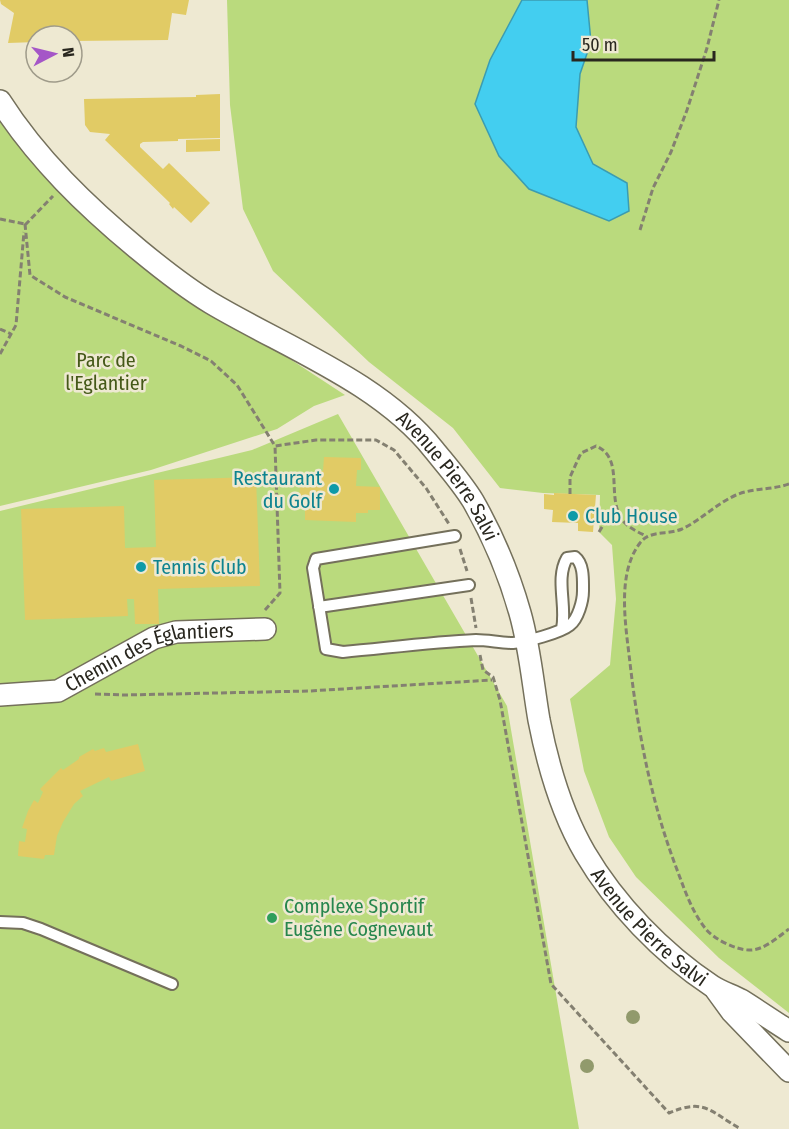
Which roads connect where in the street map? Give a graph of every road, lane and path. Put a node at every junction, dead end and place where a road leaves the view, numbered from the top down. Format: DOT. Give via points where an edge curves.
graph roads {
  1 [pos="719,0"];
  2 [pos="0,101"];
  3 [pos="66,183"];
  4 [pos="0,219"];
  5 [pos="25,224"];
  6 [pos="640,230"];
  7 [pos="0,329"];
  8 [pos="11,334"];
  9 [pos="0,354"];
  10 [pos="275,446"];
  11 [pos="789,484"];
  12 [pos="570,494"];
  13 [pos="619,515"];
  14 [pos="599,532"];
  15 [pos="455,536"];
  16 [pos="646,536"];
  17 [pos="469,585"];
  18 [pos="319,608"];
  19 [pos="562,628"];
  20 [pos="256,629"];
  21 [pos="526,641"];
  22 [pos="492,680"];
  23 [pos="93,694"];
  24 [pos="0,695"];
  25 [pos="0,922"];
  26 [pos="789,929"];
  27 [pos="172,984"];
  28 [pos="714,987"];
  29 [pos="785,1030"];
  30 [pos="756,1037"];
  31 [pos="789,1056"];
  32 [pos="789,1071"];
  1 -- 6 [label="path" via="687,110 653,188"];
  2 -- 3 [label="street, Avenue Pierre Salvi" via="44,161"];
  3 -- 5 [label="path"];
  3 -- 21 [label="street, Avenue Pierre Salvi" via="108,225 208,302 337,373 399,415 472,499 499,552"];
  4 -- 5 [label="path"];
  5 -- 8 [label="path" via="16,325"];
  7 -- 8 [label="path"];
  8 -- 9 [label="path"];
  10 -- 20 [label="path" via="280,593"];
  11 -- 16 [label="path" via="736,495 681,529"];
  12 -- 13 [label="path" via="570,477 581,453 596,446 605,449 611,462"];
  13 -- 14 [label="path" via="604,522"];
  13 -- 16 [label="path" via="626,525"];
  15 -- 18 [label="lane" via="316,559 313,568"];
  16 -- 26 [label="path" via="627,571 626,632 638,721 666,841 692,907 707,931 750,951 760,949"];
  17 -- 18 [label="lane"];
  18 -- 21 [label="lane" via="326,648 343,652 478,640"];
  19 -- 19 [label="lane" via="563,565 567,558 575,557 582,566 583,595 571,625"];
  19 -- 21 [label="lane"];
  20 -- 24 [label="street, Chemin des Églantiers" via="176,632 154,638 58,690"];
  21 -- 28 [label="street, Avenue Pierre Salvi" via="552,773 568,820 585,853 637,921 669,953"];
  22 -- 23 [label="path" via="309,691"];
  25 -- 27 [label="lane" via="23,922"];
  28 -- 29 [label="street, Avenue Pierre Salvi"];
  28 -- 30 [label="street, Avenue Pierre Salvi"];
  30 -- 31 [label="lane"];
  30 -- 32 [label="street, Avenue Pierre Salvi"];
}
